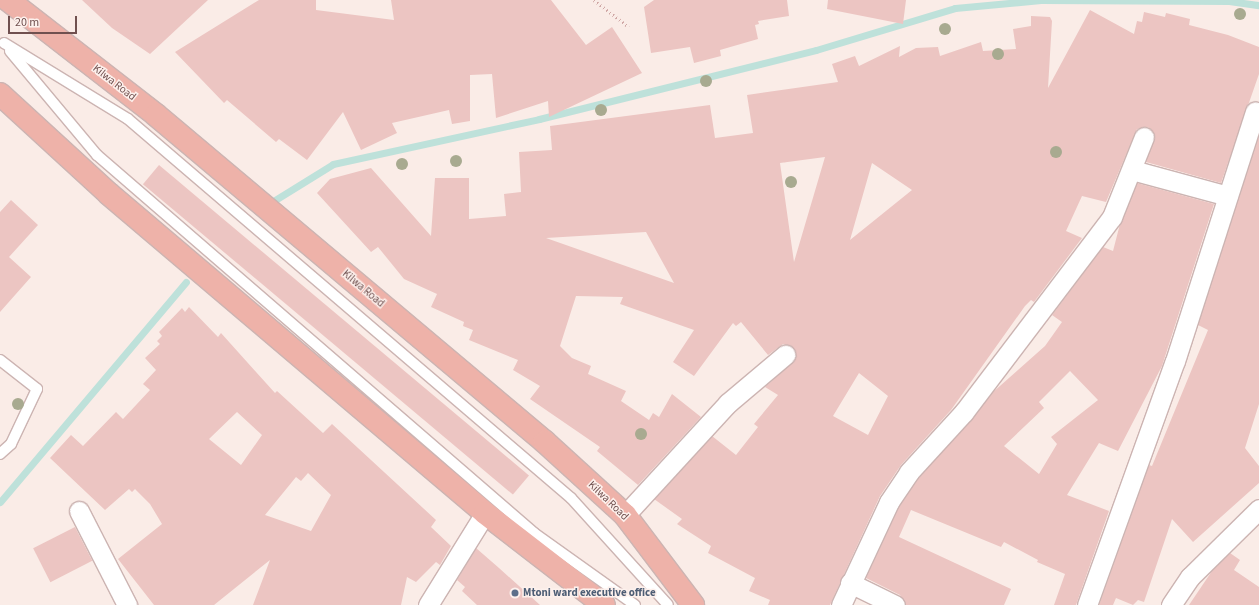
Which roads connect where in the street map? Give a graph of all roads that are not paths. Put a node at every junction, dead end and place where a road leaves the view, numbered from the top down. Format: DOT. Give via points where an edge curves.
graph roads {
  1 [pos="8,0"];
  2 [pos="2,42"];
  3 [pos="0,94"];
  4 [pos="1255,112"];
  5 [pos="1144,137"];
  6 [pos="1132,170"];
  7 [pos="1228,196"];
  8 [pos="785,355"];
  9 [pos="0,360"];
  10 [pos="0,454"];
  11 [pos="1259,509"];
  12 [pos="79,512"];
  13 [pos="485,513"];
  14 [pos="625,516"];
  15 [pos="850,583"];
  16 [pos="127,605"];
  17 [pos="428,605"];
  18 [pos="604,605"];
  19 [pos="635,605"];
  20 [pos="668,605"];
  21 [pos="693,605"];
  22 [pos="841,605"];
  23 [pos="896,605"];
  24 [pos="1086,605"];
  25 [pos="1171,605"];
  1 -- 14 [label="highway, Kilwa Road" via="156,115 539,437"];
  2 -- 19 [label="lane" via="97,156 534,533"];
  2 -- 20 [label="lane" via="128,119 571,498"];
  3 -- 13 [label="highway" via="109,194"];
  4 -- 7 [label="street"];
  5 -- 6 [label="street"];
  6 -- 7 [label="street"];
  6 -- 15 [label="street" via="1112,217 964,412 909,472 890,502"];
  7 -- 24 [label="street" via="1175,361"];
  8 -- 14 [label="street" via="728,403"];
  9 -- 10 [label="lane" via="37,389 11,444"];
  11 -- 25 [label="street" via="1190,577"];
  12 -- 16 [label="street"];
  13 -- 17 [label="street"];
  13 -- 18 [label="highway"];
  14 -- 21 [label="highway, Kilwa Road"];
  15 -- 22 [label="street"];
  15 -- 23 [label="street"];
}
